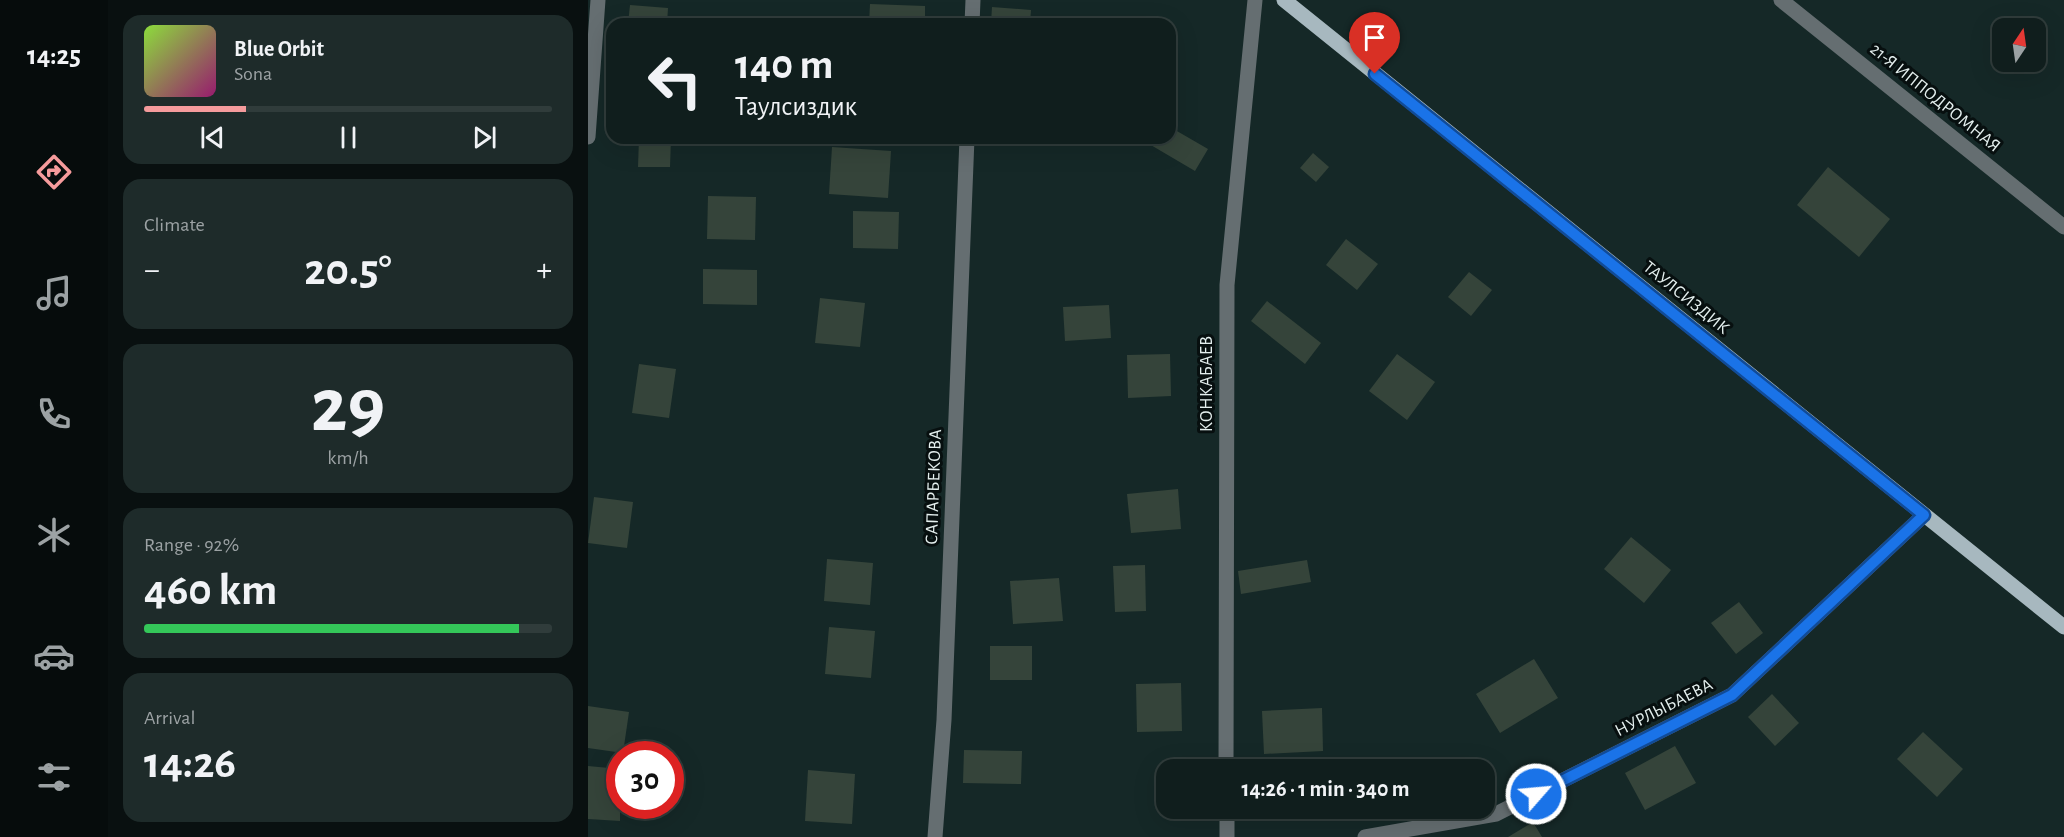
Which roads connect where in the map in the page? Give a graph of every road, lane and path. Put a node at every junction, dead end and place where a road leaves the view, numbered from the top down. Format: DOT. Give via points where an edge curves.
graph roads {
  1 [pos="598,0"];
  2 [pos="973,0"];
  3 [pos="1255,0"];
  4 [pos="1284,0"];
  5 [pos="1782,0"];
  6 [pos="972,18"];
  7 [pos="588,137"];
  8 [pos="968,144"];
  9 [pos="2064,227"];
  10 [pos="1924,515"];
  11 [pos="2064,627"];
  12 [pos="1226,759"];
  13 [pos="1227,819"];
  14 [pos="935,837"];
  15 [pos="1227,837"];
  16 [pos="1365,837"];
  1 -- 7 [label="street"];
  2 -- 6 [label="street"];
  3 -- 12 [label="street, КОНКАБАЕВ" via="1227,285"];
  4 -- 10 [label="main road, ТАУЛСИЗДИК"];
  5 -- 9 [label="street, 21-Я ИППОДРОМНАЯ"];
  8 -- 14 [label="street, САПАРБЕКОВА"];
  10 -- 11 [label="main road, ТАУЛСИЗДИК"];
  10 -- 16 [label="street, НУРЛЫБАЕВА" via="1732,695 1497,814"];
  13 -- 15 [label="street"];
}
